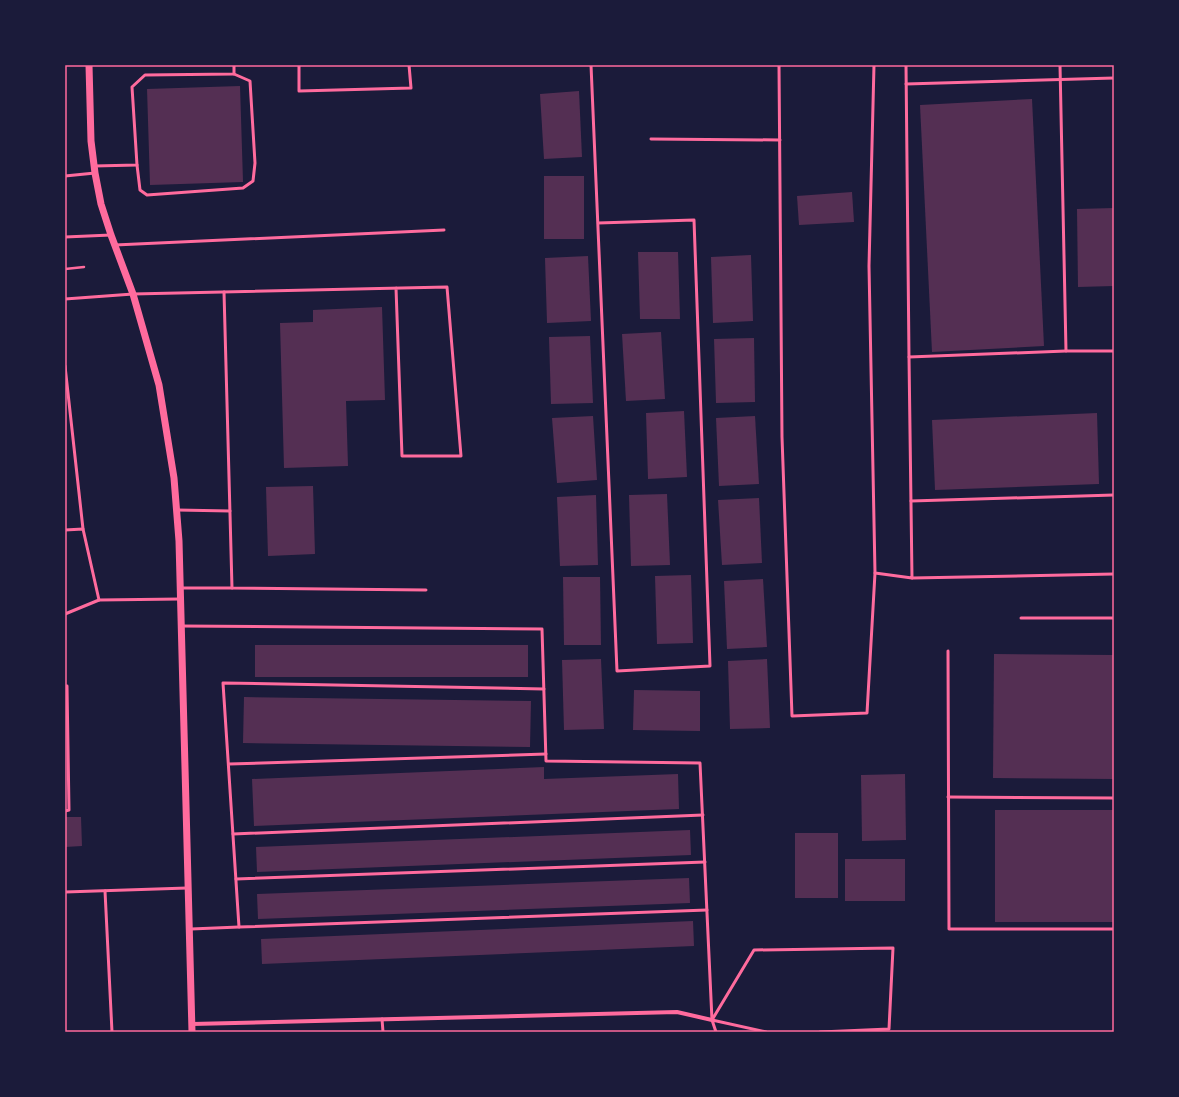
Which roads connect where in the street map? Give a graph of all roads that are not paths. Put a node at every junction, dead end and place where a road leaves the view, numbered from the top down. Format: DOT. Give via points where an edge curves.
graph roads {
  1 [pos="89,65"];
  2 [pos="234,65"];
  3 [pos="300,65"];
  4 [pos="409,65"];
  5 [pos="591,65"];
  6 [pos="780,65"];
  7 [pos="874,65"];
  8 [pos="906,65"];
  9 [pos="1060,65"];
  10 [pos="234,74"];
  11 [pos="1114,78"];
  12 [pos="1060,79"];
  13 [pos="906,84"];
  14 [pos="651,139"];
  15 [pos="780,140"];
  16 [pos="137,165"];
  17 [pos="95,170"];
  18 [pos="65,176"];
  19 [pos="598,223"];
  20 [pos="444,230"];
  21 [pos="111,234"];
  22 [pos="65,237"];
  23 [pos="114,244"];
  24 [pos="396,288"];
  25 [pos="224,292"];
  26 [pos="133,294"];
  27 [pos="65,298"];
  28 [pos="1066,351"];
  29 [pos="1114,351"];
  30 [pos="909,357"];
  31 [pos="65,366"];
  32 [pos="1114,495"];
  33 [pos="911,501"];
  34 [pos="177,510"];
  35 [pos="230,512"];
  36 [pos="83,529"];
  37 [pos="65,530"];
  38 [pos="875,573"];
  39 [pos="1114,574"];
  40 [pos="912,578"];
  41 [pos="180,588"];
  42 [pos="232,588"];
  43 [pos="426,590"];
  44 [pos="181,599"];
  45 [pos="100,600"];
  46 [pos="65,614"];
  47 [pos="1021,618"];
  48 [pos="1114,618"];
  49 [pos="182,626"];
  50 [pos="948,651"];
  51 [pos="65,686"];
  52 [pos="544,689"];
  53 [pos="546,754"];
  54 [pos="229,764"];
  55 [pos="948,797"];
  56 [pos="1114,798"];
  57 [pos="65,811"];
  58 [pos="703,815"];
  59 [pos="233,834"];
  60 [pos="705,862"];
  61 [pos="236,879"];
  62 [pos="189,888"];
  63 [pos="105,891"];
  64 [pos="65,892"];
  65 [pos="707,910"];
  66 [pos="239,927"];
  67 [pos="190,929"];
  68 [pos="1114,929"];
  69 [pos="382,1019"];
  70 [pos="712,1020"];
  71 [pos="192,1024"];
  72 [pos="112,1032"];
  73 [pos="192,1032"];
  74 [pos="383,1032"];
  75 [pos="716,1032"];
  76 [pos="766,1032"];
  77 [pos="820,1032"];
  1 -- 17 [label="street" via="90,128"];
  2 -- 10 [label="lane"];
  3 -- 4 [label="lane" via="300,91 411,88"];
  5 -- 19 [label="lane"];
  6 -- 15 [label="lane"];
  7 -- 38 [label="lane" via="869,266"];
  8 -- 13 [label="lane"];
  9 -- 12 [label="lane"];
  10 -- 16 [label="lane" via="145,75 132,87"];
  10 -- 16 [label="lane" via="250,81 255,163 253,181 243,188 147,196 140,190"];
  11 -- 12 [label="lane"];
  12 -- 13 [label="lane"];
  12 -- 28 [label="lane"];
  13 -- 30 [label="lane"];
  14 -- 15 [label="lane"];
  15 -- 38 [label="lane" via="782,437 792,716 867,713"];
  16 -- 17 [label="lane"];
  17 -- 18 [label="lane"];
  17 -- 21 [label="street" via="101,204"];
  19 -- 19 [label="lane" via="617,671 710,666 694,220"];
  20 -- 23 [label="lane"];
  21 -- 22 [label="lane"];
  21 -- 23 [label="street"];
  23 -- 26 [label="street"];
  24 -- 24 [label="lane" via="402,456 461,456 447,286"];
  24 -- 25 [label="lane"];
  25 -- 26 [label="lane"];
  25 -- 35 [label="lane"];
  26 -- 27 [label="lane"];
  26 -- 34 [label="street" via="159,385"];
  28 -- 29 [label="lane"];
  28 -- 30 [label="lane"];
  30 -- 33 [label="lane"];
  31 -- 36 [label="lane"];
  32 -- 33 [label="lane"];
  33 -- 40 [label="lane"];
  34 -- 35 [label="lane"];
  34 -- 41 [label="street"];
  35 -- 42 [label="lane"];
  36 -- 37 [label="lane"];
  36 -- 45 [label="lane"];
  38 -- 40 [label="lane"];
  39 -- 40 [label="lane"];
  41 -- 42 [label="lane"];
  41 -- 44 [label="street"];
  42 -- 43 [label="lane"];
  44 -- 45 [label="lane"];
  44 -- 49 [label="street"];
  45 -- 46 [label="lane"];
  47 -- 48 [label="lane"];
  49 -- 52 [label="lane" via="542,629"];
  49 -- 62 [label="street"];
  50 -- 55 [label="lane"];
  51 -- 57 [label="lane" via="69,810"];
  52 -- 53 [label="lane"];
  52 -- 54 [label="lane" via="223,683"];
  53 -- 54 [label="lane"];
  53 -- 58 [label="lane" via="546,761 700,763"];
  54 -- 59 [label="lane"];
  55 -- 56 [label="lane"];
  55 -- 68 [label="lane" via="949,929"];
  58 -- 59 [label="lane"];
  58 -- 60 [label="lane"];
  59 -- 61 [label="lane"];
  60 -- 61 [label="lane"];
  60 -- 65 [label="lane"];
  61 -- 66 [label="lane"];
  62 -- 63 [label="lane"];
  62 -- 67 [label="street"];
  63 -- 64 [label="lane"];
  63 -- 72 [label="lane"];
  65 -- 66 [label="lane"];
  65 -- 70 [label="lane"];
  66 -- 67 [label="lane"];
  67 -- 71 [label="street"];
  69 -- 70 [label="street" via="677,1012"];
  69 -- 71 [label="street"];
  69 -- 74 [label="lane"];
  70 -- 75 [label="lane"];
  70 -- 76 [label="lane"];
  70 -- 77 [label="lane" via="754,950 893,948 889,1029"];
  71 -- 73 [label="street"];
}
